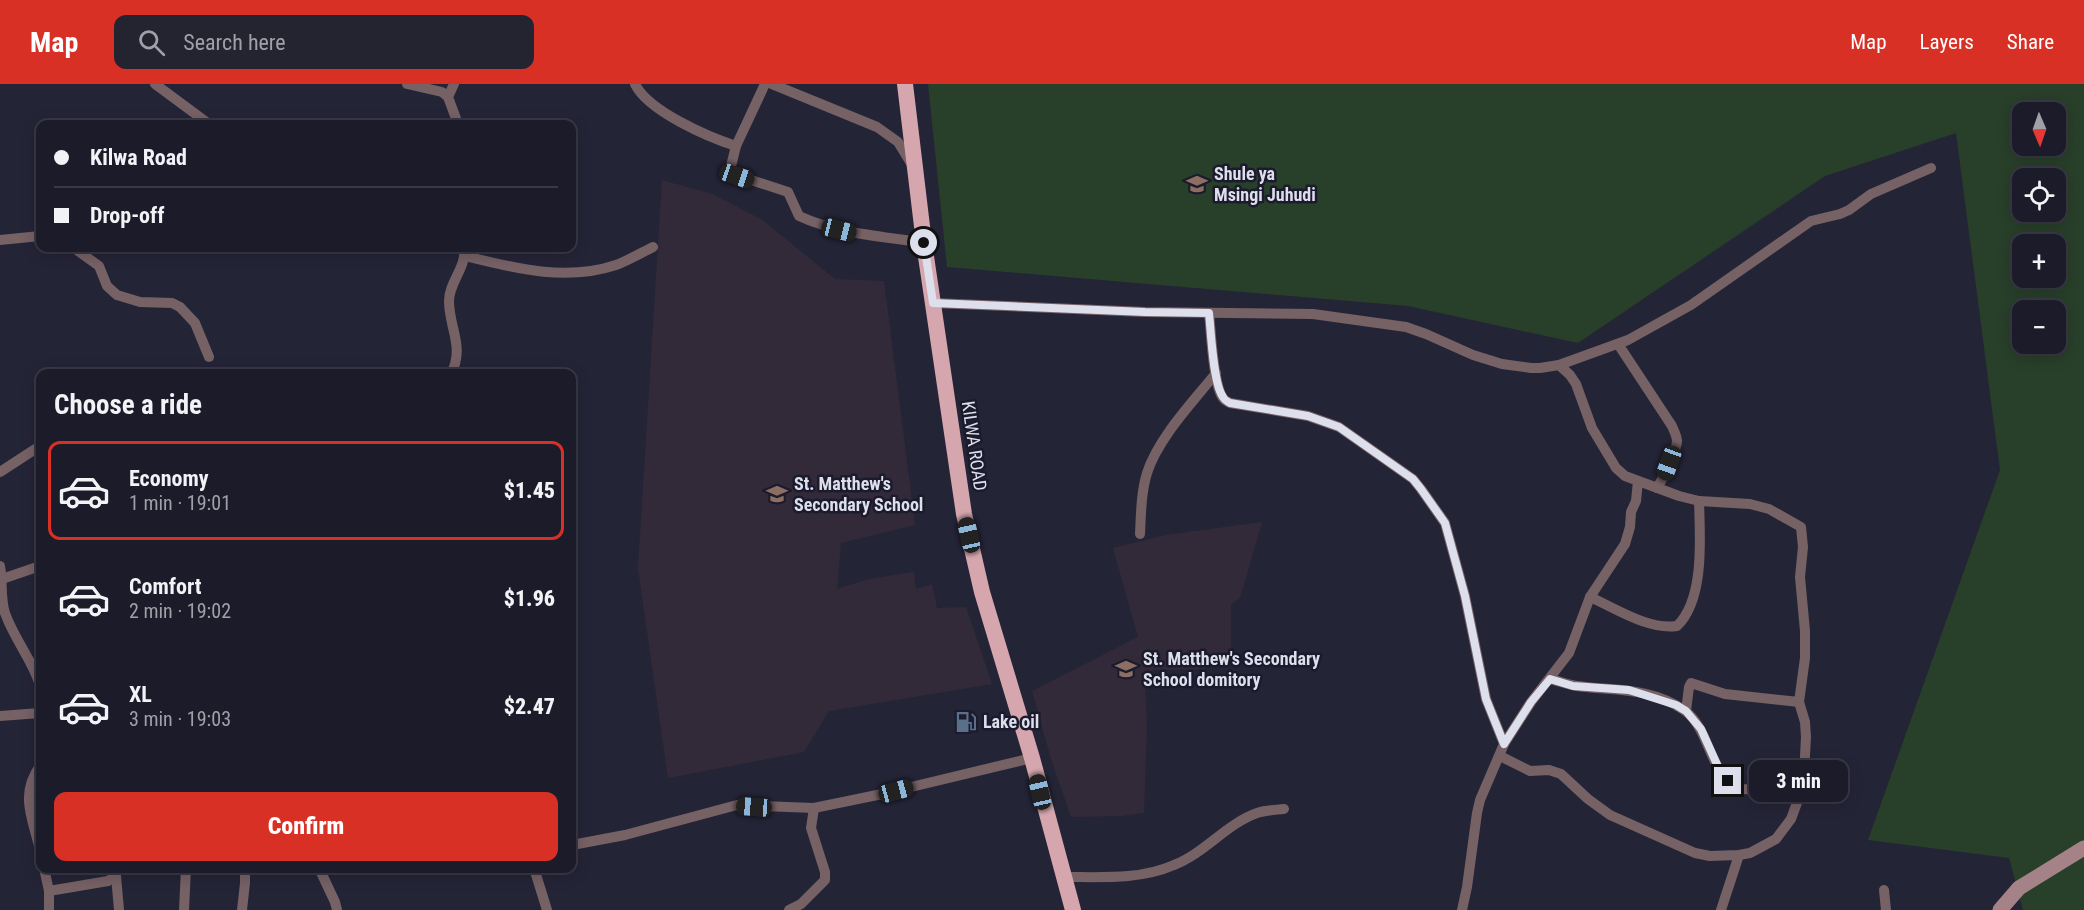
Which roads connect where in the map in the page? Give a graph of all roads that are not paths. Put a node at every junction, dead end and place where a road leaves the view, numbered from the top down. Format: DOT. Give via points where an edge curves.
graph roads {
  1 [pos="155,84"];
  2 [pos="407,84"];
  3 [pos="454,84"];
  4 [pos="635,84"];
  5 [pos="765,84"];
  6 [pos="772,84"];
  7 [pos="905,84"];
  8 [pos="448,97"];
  9 [pos="204,120"];
  10 [pos="457,120"];
  11 [pos="736,146"];
  12 [pos="1931,168"];
  13 [pos="917,173"];
  14 [pos="36,236"];
  15 [pos="0,240"];
  16 [pos="924,243"];
  17 [pos="653,247"];
  18 [pos="80,252"];
  19 [pos="465,252"];
  20 [pos="933,303"];
  21 [pos="1209,313"];
  22 [pos="1618,344"];
  23 [pos="209,357"];
  24 [pos="1558,365"];
  25 [pos="454,369"];
  26 [pos="1216,373"];
  27 [pos="36,449"];
  28 [pos="0,472"];
  29 [pos="1638,482"];
  30 [pos="1657,488"];
  31 [pos="1699,501"];
  32 [pos="1140,534"];
  33 [pos="0,566"];
  34 [pos="36,567"];
  35 [pos="2,579"];
  36 [pos="1590,597"];
  37 [pos="36,672"];
  38 [pos="1550,679"];
  39 [pos="1799,702"];
  40 [pos="1686,711"];
  41 [pos="36,712"];
  42 [pos="0,716"];
  43 [pos="1504,744"];
  44 [pos="1500,756"];
  45 [pos="1032,758"];
  46 [pos="36,772"];
  47 [pos="1801,792"];
  48 [pos="814,808"];
  49 [pos="1284,808"];
  50 [pos="36,833"];
  51 [pos="576,844"];
  52 [pos="2084,848"];
  53 [pos="1739,855"];
  54 [pos="45,873"];
  55 [pos="115,873"];
  56 [pos="116,873"];
  57 [pos="186,873"];
  58 [pos="245,873"];
  59 [pos="321,873"];
  60 [pos="536,873"];
  61 [pos="1064,877"];
  62 [pos="1884,890"];
  63 [pos="49,891"];
  64 [pos="338,907"];
  65 [pos="49,910"];
  66 [pos="119,910"];
  67 [pos="184,910"];
  68 [pos="242,910"];
  69 [pos="547,910"];
  70 [pos="789,910"];
  71 [pos="1073,910"];
  72 [pos="1462,910"];
  73 [pos="1721,910"];
  74 [pos="1886,910"];
  75 [pos="2000,910"];
  1 -- 9 [label="street"];
  2 -- 8 [label="street"];
  3 -- 8 [label="street"];
  4 -- 11 [label="street" via="642,96 694,130"];
  5 -- 11 [label="street"];
  6 -- 13 [label="street" via="886,132 898,142"];
  7 -- 13 [label="highway, KILWA ROAD"];
  8 -- 10 [label="street"];
  11 -- 16 [label="street" via="730,168 733,174 788,192 799,216 856,234"];
  12 -- 22 [label="street" via="1898,180 1840,214 1811,221 1692,305"];
  13 -- 16 [label="highway, KILWA ROAD"];
  14 -- 15 [label="street"];
  16 -- 20 [label="highway, KILWA ROAD"];
  17 -- 19 [label="street" via="615,265 561,272 533,271"];
  18 -- 23 [label="street" via="99,266 117,295 180,307 195,323"];
  19 -- 25 [label="street" via="449,297 458,349"];
  20 -- 21 [label="street"];
  20 -- 45 [label="highway, KILWA ROAD" via="964,514 998,648"];
  21 -- 24 [label="street" via="1313,314 1363,320 1417,330 1502,364 1531,369"];
  21 -- 26 [label="street"];
  22 -- 24 [label="street"];
  22 -- 30 [label="street" via="1672,426 1677,440"];
  24 -- 29 [label="street" via="1576,384 1592,428 1616,468"];
  26 -- 32 [label="street" via="1154,455 1142,495"];
  26 -- 43 [label="street" via="1220,390 1230,403 1308,416 1339,427 1413,479 1431,501 1445,523 1486,699"];
  27 -- 28 [label="street"];
  29 -- 30 [label="street"];
  29 -- 36 [label="street" via="1625,544"];
  30 -- 31 [label="street"];
  31 -- 36 [label="street" via="1700,541 1694,595 1688,614 1677,626 1649,623"];
  31 -- 39 [label="street" via="1770,509 1801,527 1805,658"];
  33 -- 35 [label="street"];
  34 -- 35 [label="street"];
  35 -- 37 [label="street" via="6,615"];
  36 -- 38 [label="street" via="1569,653"];
  38 -- 40 [label="street" via="1573,686 1629,690"];
  38 -- 43 [label="street"];
  39 -- 40 [label="street" via="1725,694 1691,683"];
  39 -- 47 [label="street" via="1806,737"];
  40 -- 47 [label="street" via="1701,729 1720,771 1733,786"];
  41 -- 42 [label="street"];
  43 -- 44 [label="street"];
  44 -- 53 [label="street" via="1530,771 1561,774 1611,815 1670,843 1710,856"];
  44 -- 72 [label="street" via="1480,800"];
  45 -- 48 [label="street"];
  45 -- 61 [label="highway, KILWA ROAD"];
  46 -- 50 [label="street" via="28,799"];
  47 -- 53 [label="street" via="1791,819 1776,839"];
  48 -- 51 [label="street" via="737,805"];
  48 -- 70 [label="street" via="811,828 825,880 801,904"];
  49 -- 61 [label="street" via="1254,814 1192,856 1154,872"];
  52 -- 75 [label="main road" via="2019,888"];
  53 -- 73 [label="street"];
  54 -- 63 [label="street"];
  55 -- 63 [label="street" via="108,881"];
  56 -- 66 [label="street"];
  57 -- 67 [label="street"];
  58 -- 68 [label="street"];
  59 -- 64 [label="street"];
  60 -- 69 [label="street"];
  61 -- 71 [label="highway, KILWA ROAD"];
  62 -- 74 [label="street"];
  63 -- 65 [label="street"];
}
